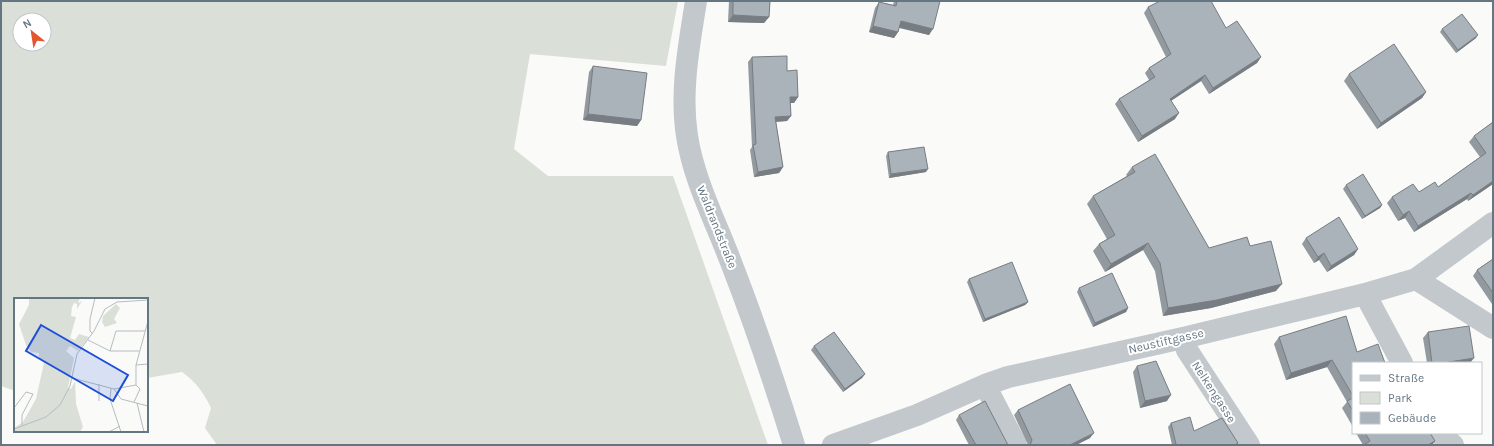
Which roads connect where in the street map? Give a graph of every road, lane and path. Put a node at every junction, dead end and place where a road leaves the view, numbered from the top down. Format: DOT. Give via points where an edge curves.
graph roads {
  1 [pos="696,1"];
  2 [pos="1493,223"];
  3 [pos="1416,279"];
  4 [pos="1365,294"];
  5 [pos="1493,328"];
  6 [pos="1183,338"];
  7 [pos="1401,362"];
  8 [pos="984,385"];
  9 [pos="1440,434"];
  10 [pos="794,445"];
  11 [pos="833,445"];
  12 [pos="1016,445"];
  13 [pos="1249,445"];
  14 [pos="1453,445"];
  1 -- 10 [label="street, Waldrandstraße" via="686,66 684,104 687,137 700,185 768,363"];
  2 -- 3 [label="street, Neustiftgasse"];
  3 -- 4 [label="street, Neustiftgasse"];
  3 -- 5 [label="street"];
  4 -- 6 [label="street, Neustiftgasse"];
  4 -- 7 [label="street"];
  6 -- 8 [label="street, Neustiftgasse" via="1008,377"];
  6 -- 13 [label="street, Nelkengasse" via="1187,350"];
  8 -- 11 [label="street, Neustiftgasse" via="917,415"];
  8 -- 12 [label="street"];
  9 -- 14 [label="street"];
}
